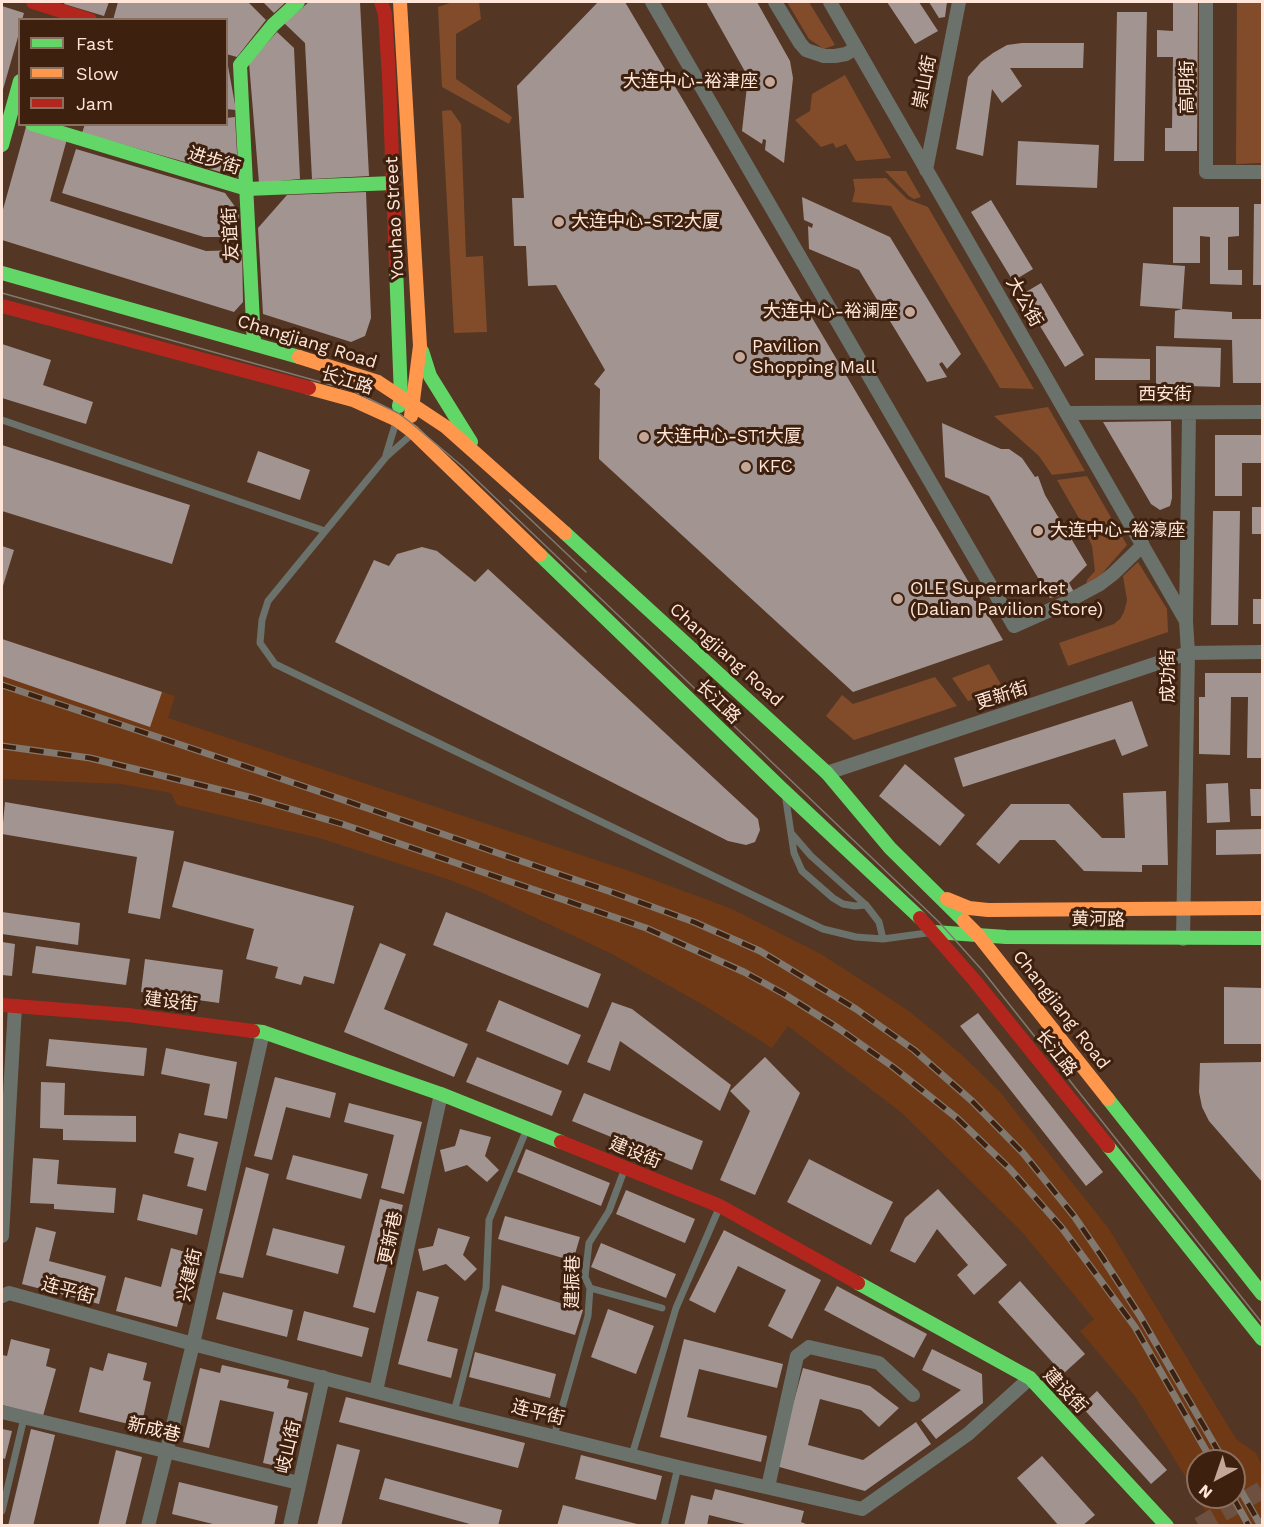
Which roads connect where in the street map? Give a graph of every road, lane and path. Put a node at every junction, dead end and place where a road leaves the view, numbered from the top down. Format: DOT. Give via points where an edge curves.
graph roads {
  1 [pos="298,2"];
  2 [pos="381,2"];
  3 [pos="400,2"];
  4 [pos="405,2"];
  5 [pos="652,2"];
  6 [pos="775,2"];
  7 [pos="830,2"];
  8 [pos="959,2"];
  9 [pos="1206,2"];
  10 [pos="37,3"];
  11 [pos="84,18"];
  12 [pos="401,22"];
  13 [pos="856,48"];
  14 [pos="233,63"];
  15 [pos="18,88"];
  16 [pos="10,118"];
  17 [pos="39,126"];
  18 [pos="2,145"];
  19 [pos="926,170"];
  20 [pos="1263,172"];
  21 [pos="393,183"];
  22 [pos="247,189"];
  23 [pos="2,273"];
  24 [pos="2,306"];
  25 [pos="254,343"];
  26 [pos="420,346"];
  27 [pos="407,400"];
  28 [pos="1263,412"];
  29 [pos="1067,413"];
  30 [pos="1189,413"];
  31 [pos="2,420"];
  32 [pos="397,420"];
  33 [pos="413,432"];
  34 [pos="386,457"];
  35 [pos="483,458"];
  36 [pos="325,531"];
  37 [pos="1143,545"];
  38 [pos="1186,621"];
  39 [pos="1263,652"];
  40 [pos="1188,653"];
  41 [pos="827,773"];
  42 [pos="781,788"];
  43 [pos="791,834"];
  44 [pos="941,897"];
  45 [pos="866,905"];
  46 [pos="1184,908"];
  47 [pos="1263,908"];
  48 [pos="934,932"];
  49 [pos="978,935"];
  50 [pos="1263,938"];
  51 [pos="883,939"];
  52 [pos="1184,939"];
  53 [pos="8,1006"];
  54 [pos="263,1032"];
  55 [pos="441,1094"];
  56 [pos="527,1128"];
  57 [pos="625,1168"];
  58 [pos="720,1206"];
  59 [pos="2,1236"];
  60 [pos="590,1288"];
  61 [pos="1262,1294"];
  62 [pos="2,1296"];
  63 [pos="662,1308"];
  64 [pos="1263,1340"];
  65 [pos="193,1344"];
  66 [pos="324,1377"];
  67 [pos="1030,1378"];
  68 [pos="376,1391"];
  69 [pos="913,1395"];
  70 [pos="2,1412"];
  71 [pos="454,1412"];
  72 [pos="24,1418"];
  73 [pos="554,1436"];
  74 [pos="166,1451"];
  75 [pos="632,1455"];
  76 [pos="678,1467"];
  77 [pos="299,1483"];
  78 [pos="768,1487"];
  79 [pos="2,1511"];
  80 [pos="148,1526"];
  81 [pos="290,1526"];
  82 [pos="664,1526"];
  83 [pos="1167,1526"];
  1 -- 14 [label="main road, 友谊街"];
  2 -- 21 [label="main road, Youhao Street"];
  3 -- 12 [label="main road, Youhao Street"];
  4 -- 12 [label="main road"];
  5 -- 37 [label="street" via="1014,626 1100,584"];
  6 -- 13 [label="street" via="806,50 835,56"];
  7 -- 13 [label="street, 大公街"];
  8 -- 19 [label="street, 崇山街"];
  9 -- 20 [label="street, 高明街" via="1206,172"];
  10 -- 11 [label="main road"];
  12 -- 26 [label="main road, Youhao Street"];
  13 -- 19 [label="street, 大公街"];
  14 -- 22 [label="main road, 友谊街"];
  15 -- 16 [label="main road"];
  16 -- 18 [label="main road"];
  17 -- 22 [label="main road, 进步街"];
  19 -- 29 [label="street, 大公街"];
  21 -- 22 [label="main road, 进步街"];
  21 -- 27 [label="main road, Youhao Street"];
  22 -- 25 [label="main road, 友谊街"];
  23 -- 25 [label="main road, Changjiang Road"];
  24 -- 32 [label="main road, 长江路" via="353,400"];
  25 -- 27 [label="main road, Changjiang Road" via="378,382"];
  26 -- 27 [label="main road, Youhao Street"];
  26 -- 35 [label="main road" via="433,381"];
  27 -- 32 [label="main road, Youhao Street"];
  27 -- 33 [label="main road, Youhao Street"];
  27 -- 35 [label="main road, Changjiang Road"];
  28 -- 30 [label="street, 西安街"];
  29 -- 30 [label="street, 西安街"];
  29 -- 37 [label="street, 大公街"];
  30 -- 38 [label="street, 成功街"];
  31 -- 36 [label="lane"];
  32 -- 33 [label="main road, 长江路"];
  32 -- 34 [label="lane"];
  33 -- 34 [label="lane"];
  33 -- 42 [label="main road, 长江路"];
  34 -- 36 [label="lane"];
  35 -- 41 [label="main road, Changjiang Road"];
  36 -- 51 [label="lane" via="268,601 260,643 275,664 824,930"];
  37 -- 38 [label="street, 大公街"];
  38 -- 40 [label="street, 成功街"];
  39 -- 40 [label="street, 更新街"];
  40 -- 41 [label="street, 更新街"];
  40 -- 46 [label="street, 成功街"];
  41 -- 44 [label="main road, Changjiang Road" via="890,848"];
  42 -- 43 [label="lane"];
  42 -- 48 [label="main road, 长江路"];
  43 -- 45 [label="lane"];
  43 -- 45 [label="lane" via="802,871 843,904"];
  44 -- 46 [label="main road, 黄河路" via="969,908 988,910"];
  44 -- 49 [label="main road, Changjiang Road"];
  45 -- 51 [label="lane" via="879,922"];
  46 -- 47 [label="main road, 黄河路"];
  46 -- 52 [label="street, 成功街"];
  48 -- 49 [label="main road, 黄河路"];
  48 -- 51 [label="lane"];
  48 -- 64 [label="main road, 长江路"];
  49 -- 52 [label="main road, 黄河路"];
  49 -- 61 [label="main road, Changjiang Road"];
  50 -- 52 [label="main road, 黄河路"];
  53 -- 54 [label="main road, 建设街" via="128,1014"];
  53 -- 59 [label="street"];
  54 -- 55 [label="main road, 建设街"];
  54 -- 65 [label="street, 兴建街"];
  55 -- 56 [label="main road, 建设街"];
  55 -- 68 [label="street, 更新巷"];
  56 -- 57 [label="main road, 建设街"];
  56 -- 71 [label="lane" via="489,1220 486,1288"];
  57 -- 58 [label="main road, 建设街"];
  57 -- 60 [label="lane, 建振巷" via="609,1210 589,1244 585,1277"];
  58 -- 67 [label="main road, 建设街"];
  58 -- 75 [label="lane" via="676,1308"];
  60 -- 63 [label="lane"];
  60 -- 73 [label="lane, 建振巷" via="588,1316"];
  62 -- 65 [label="street, 连平街" via="9,1293"];
  65 -- 66 [label="street, 连平街"];
  65 -- 74 [label="street, 兴建街"];
  66 -- 68 [label="street, 连平街"];
  66 -- 77 [label="street, 岐山街"];
  67 -- 78 [label="street, 连平街" via="968,1434 862,1509"];
  67 -- 83 [label="main road, 建设街"];
  68 -- 71 [label="street, 连平街"];
  69 -- 78 [label="street" via="879,1363 809,1347 797,1356"];
  70 -- 72 [label="street, 新成巷"];
  71 -- 73 [label="street, 连平街"];
  72 -- 74 [label="street, 新成巷"];
  72 -- 79 [label="lane"];
  73 -- 75 [label="street, 连平街"];
  74 -- 77 [label="street, 新成巷"];
  74 -- 80 [label="street, 兴建街"];
  75 -- 76 [label="street, 连平街"];
  76 -- 78 [label="street, 连平街"];
  76 -- 82 [label="lane"];
  77 -- 81 [label="street, 岐山街"];
}
